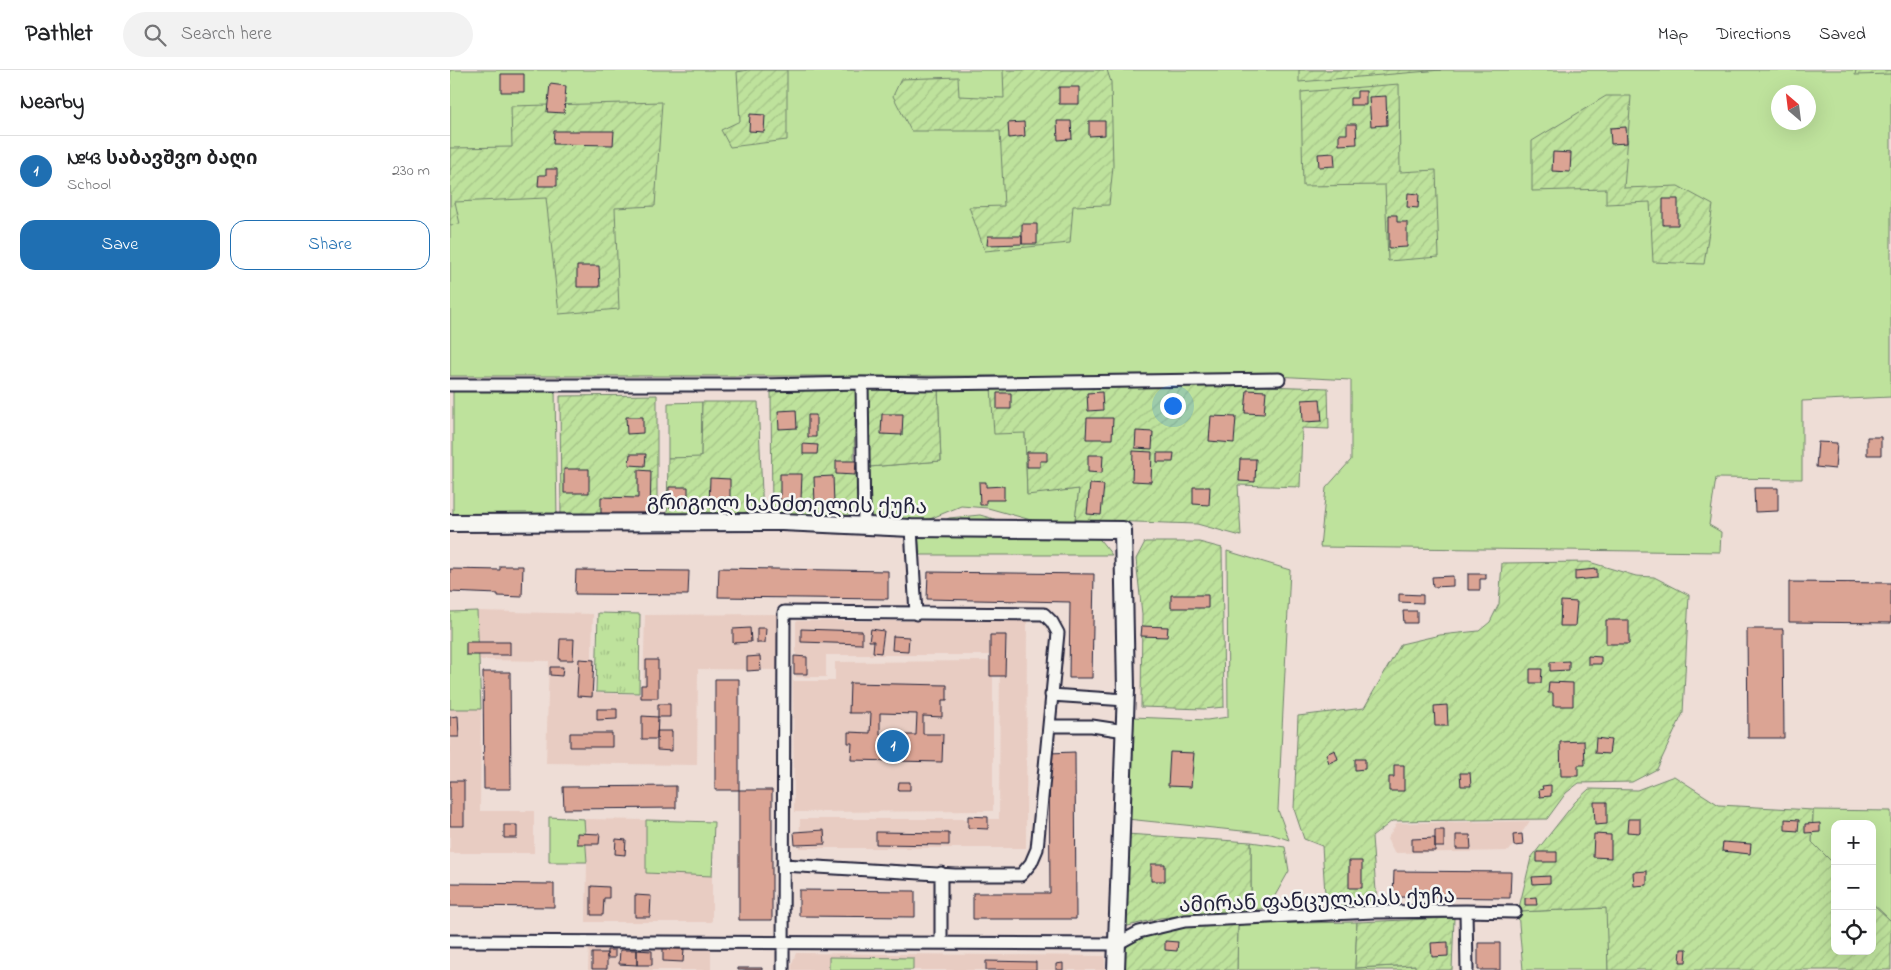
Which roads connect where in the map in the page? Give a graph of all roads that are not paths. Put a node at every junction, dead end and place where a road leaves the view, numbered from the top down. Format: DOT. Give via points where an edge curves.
graph roads {
  1 [pos="1279,379"];
  2 [pos="862,383"];
  3 [pos="450,385"];
  4 [pos="450,524"];
  5 [pos="864,526"];
  6 [pos="911,528"];
  7 [pos="916,614"];
  8 [pos="1051,695"];
  9 [pos="1126,700"];
  10 [pos="1050,726"];
  11 [pos="1125,731"];
  12 [pos="783,865"];
  13 [pos="940,874"];
  14 [pos="1466,911"];
  15 [pos="1515,912"];
  16 [pos="450,941"];
  17 [pos="782,943"];
  18 [pos="941,944"];
  19 [pos="1116,944"];
  20 [pos="783,970"];
  21 [pos="1116,970"];
  22 [pos="1467,970"];
  1 -- 2 [label="street"];
  2 -- 3 [label="street"];
  2 -- 5 [label="street"];
  4 -- 5 [label="street, გრიგოლ ხანძთელის ქუჩა" via="782,522"];
  5 -- 6 [label="street, გრიგოლ ხანძთელის ქუჩა"];
  6 -- 7 [label="street"];
  6 -- 9 [label="street, გრიგოლ ხანძთელის ქუჩა" via="1123,530"];
  7 -- 8 [label="street" via="1044,614 1058,633"];
  7 -- 12 [label="street" via="784,612"];
  8 -- 9 [label="street"];
  8 -- 10 [label="street"];
  9 -- 11 [label="street"];
  10 -- 11 [label="street" via="1092,726"];
  10 -- 13 [label="street" via="1037,849 1032,863 1021,876"];
  11 -- 19 [label="street"];
  12 -- 13 [label="street"];
  12 -- 17 [label="street"];
  13 -- 18 [label="street"];
  14 -- 15 [label="street"];
  14 -- 19 [label="street, ამირან ფანცულაიას ქუჩა" via="1186,921 1139,932"];
  14 -- 22 [label="street, ამირან ფანცულაიას ქუჩა"];
  16 -- 17 [label="street"];
  17 -- 18 [label="street"];
  17 -- 20 [label="street"];
  18 -- 19 [label="street"];
  19 -- 21 [label="street"];
}
